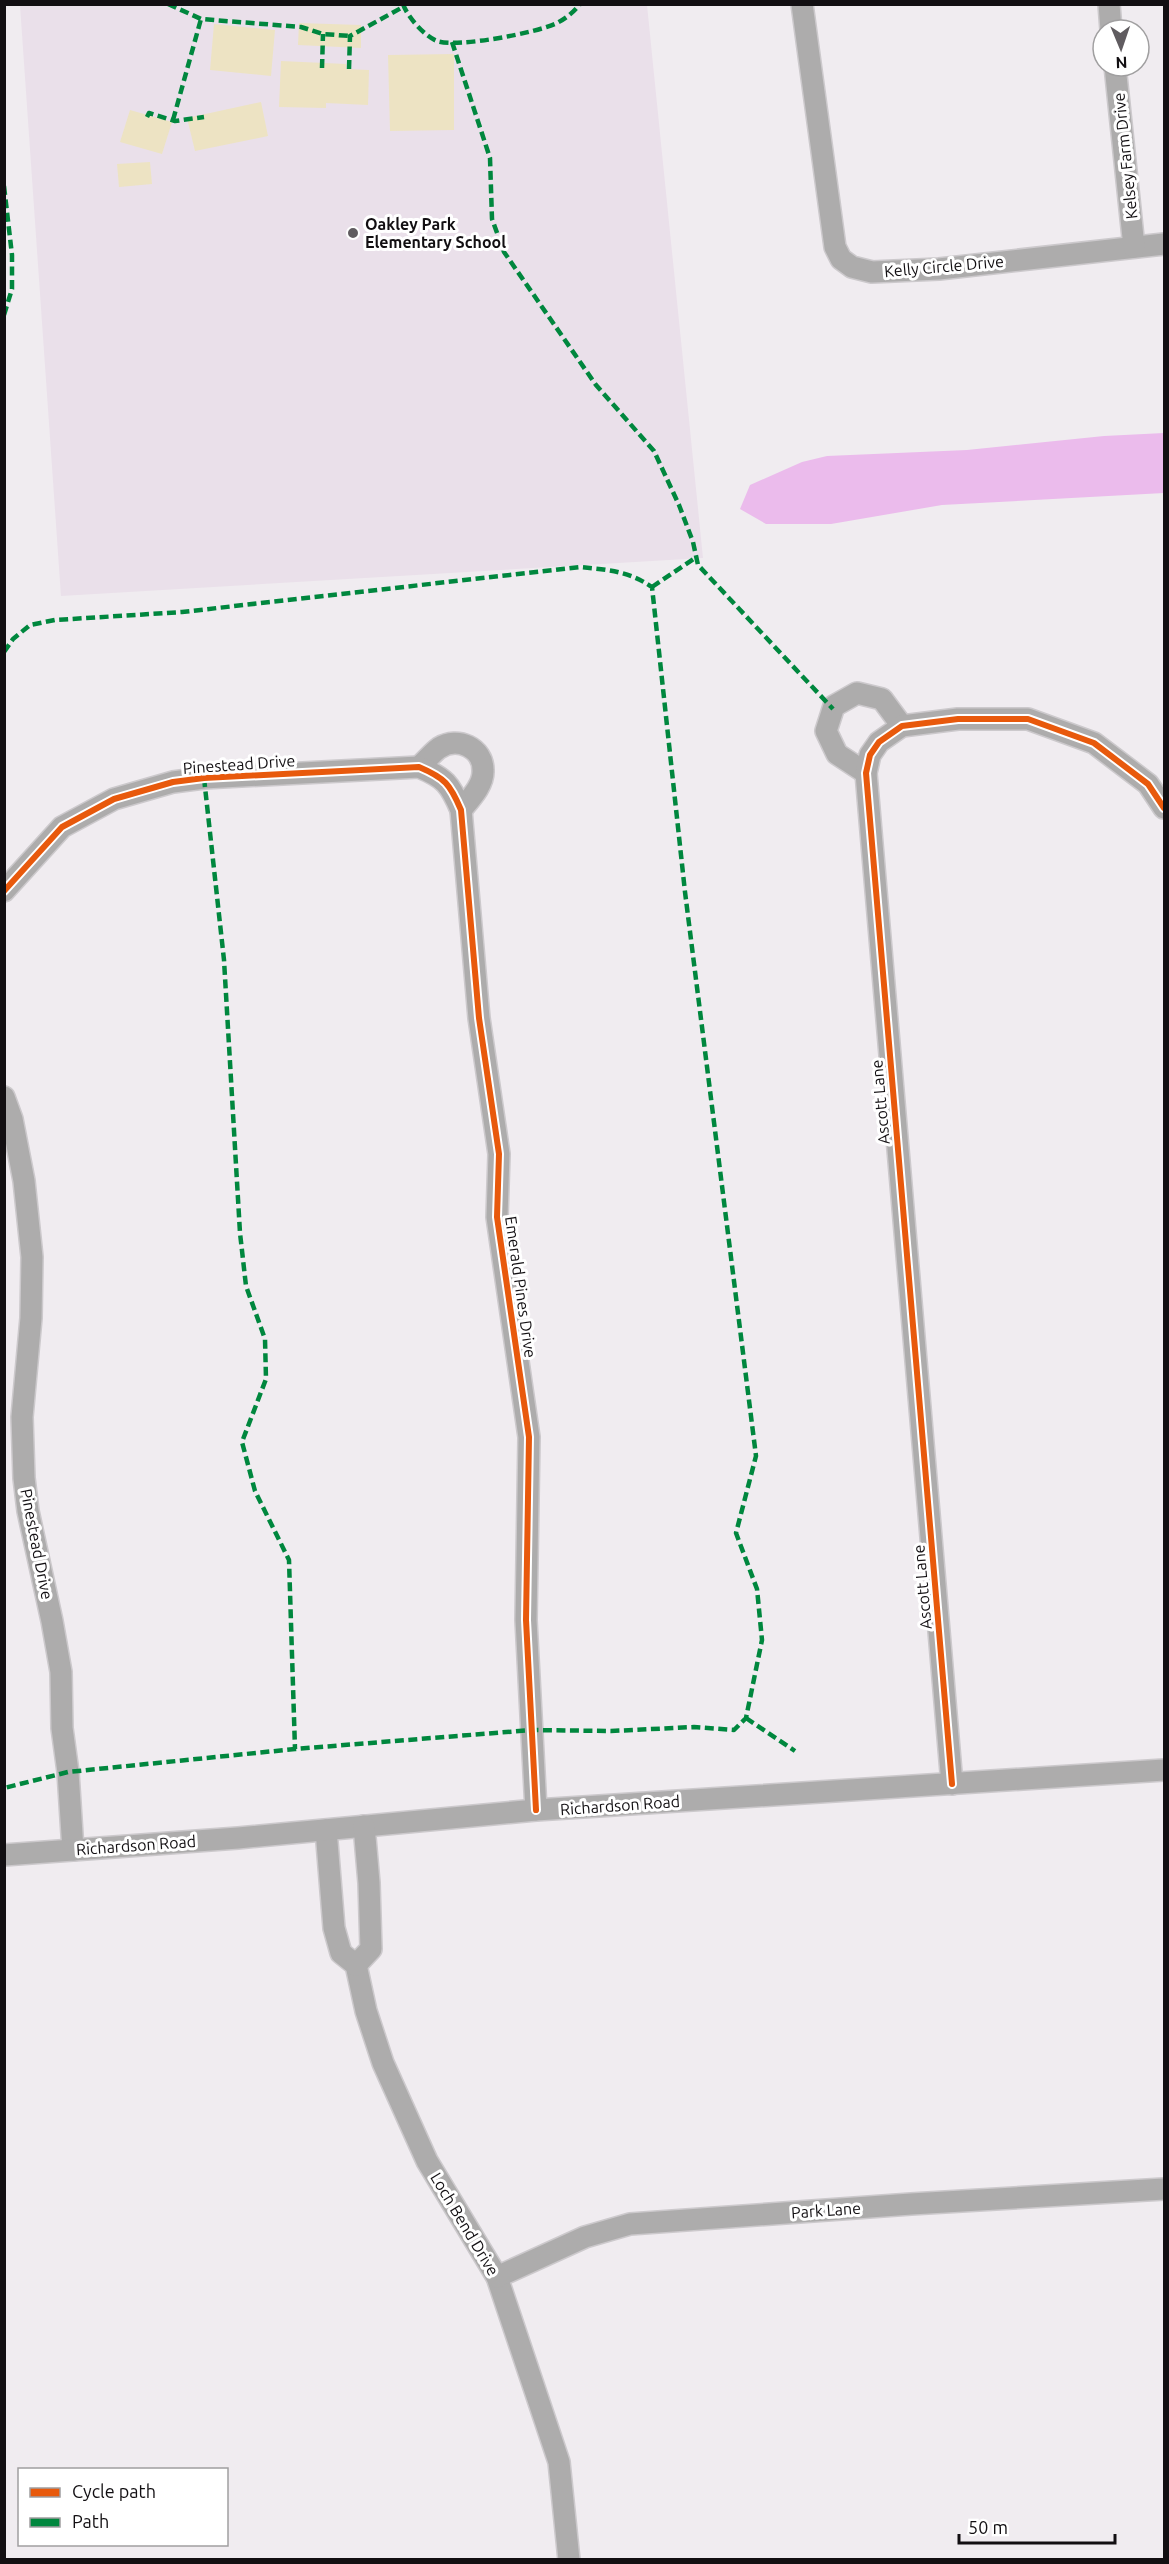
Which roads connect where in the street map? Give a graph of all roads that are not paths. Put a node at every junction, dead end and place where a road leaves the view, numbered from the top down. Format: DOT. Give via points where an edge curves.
graph roads {
  1 [pos="802,4"];
  2 [pos="1116,78"];
  3 [pos="1164,244"];
  4 [pos="1134,247"];
  5 [pos="902,726"];
  6 [pos="419,768"];
  7 [pos="866,773"];
  8 [pos="440,776"];
  9 [pos="1164,808"];
  10 [pos="461,810"];
  11 [pos="4,891"];
  12 [pos="4,1097"];
  13 [pos="1164,1770"];
  14 [pos="952,1784"];
  15 [pos="536,1810"];
  16 [pos="364,1826"];
  17 [pos="326,1830"];
  18 [pos="73,1850"];
  19 [pos="4,1854"];
  20 [pos="356,1965"];
  21 [pos="1164,2189"];
  22 [pos="497,2277"];
  23 [pos="569,2559"];
  1 -- 4 [label="street, Kelly Circle Drive" via="835,247 841,259 852,267 872,272"];
  2 -- 4 [label="street, Kelsey Farm Drive"];
  3 -- 4 [label="street, Kelly Circle Drive"];
  5 -- 7 [label="street, Ascott Lane" via="879,742 870,755"];
  5 -- 7 [label="street" via="882,699 857,693 834,706 826,731 837,754"];
  5 -- 9 [label="street, Ascott Lane" via="958,718 1028,719 1094,743 1148,783"];
  6 -- 8 [label="street, Pinestead Drive"];
  6 -- 10 [label="street" via="440,748 455,743 471,746 484,771 477,789"];
  6 -- 11 [label="street, Pinestead Drive" via="204,778 114,799 62,827"];
  7 -- 14 [label="street, Ascott Lane"];
  8 -- 10 [label="street, Emerald Pines Drive" via="452,789"];
  10 -- 15 [label="street, Emerald Pines Drive" via="479,1018 499,1154 497,1217 529,1437 526,1620"];
  12 -- 18 [label="street, Pinestead Drive" via="24,1181 32,1257 22,1417 24,1478 61,1672"];
  13 -- 14 [label="street, Richardson Road"];
  14 -- 15 [label="street, Richardson Road"];
  15 -- 16 [label="street, Richardson Road"];
  16 -- 17 [label="street, Richardson Road"];
  16 -- 20 [label="street" via="371,1949"];
  17 -- 18 [label="street, Richardson Road"];
  17 -- 20 [label="street, Loch Bend Drive" via="334,1928 341,1953"];
  18 -- 19 [label="street, Richardson Road"];
  20 -- 22 [label="street, Loch Bend Drive" via="383,2063 427,2161"];
  21 -- 22 [label="street, Park Lane" via="630,2224 585,2237"];
  22 -- 23 [label="street, Loch Bend Drive" via="559,2462"];
}
